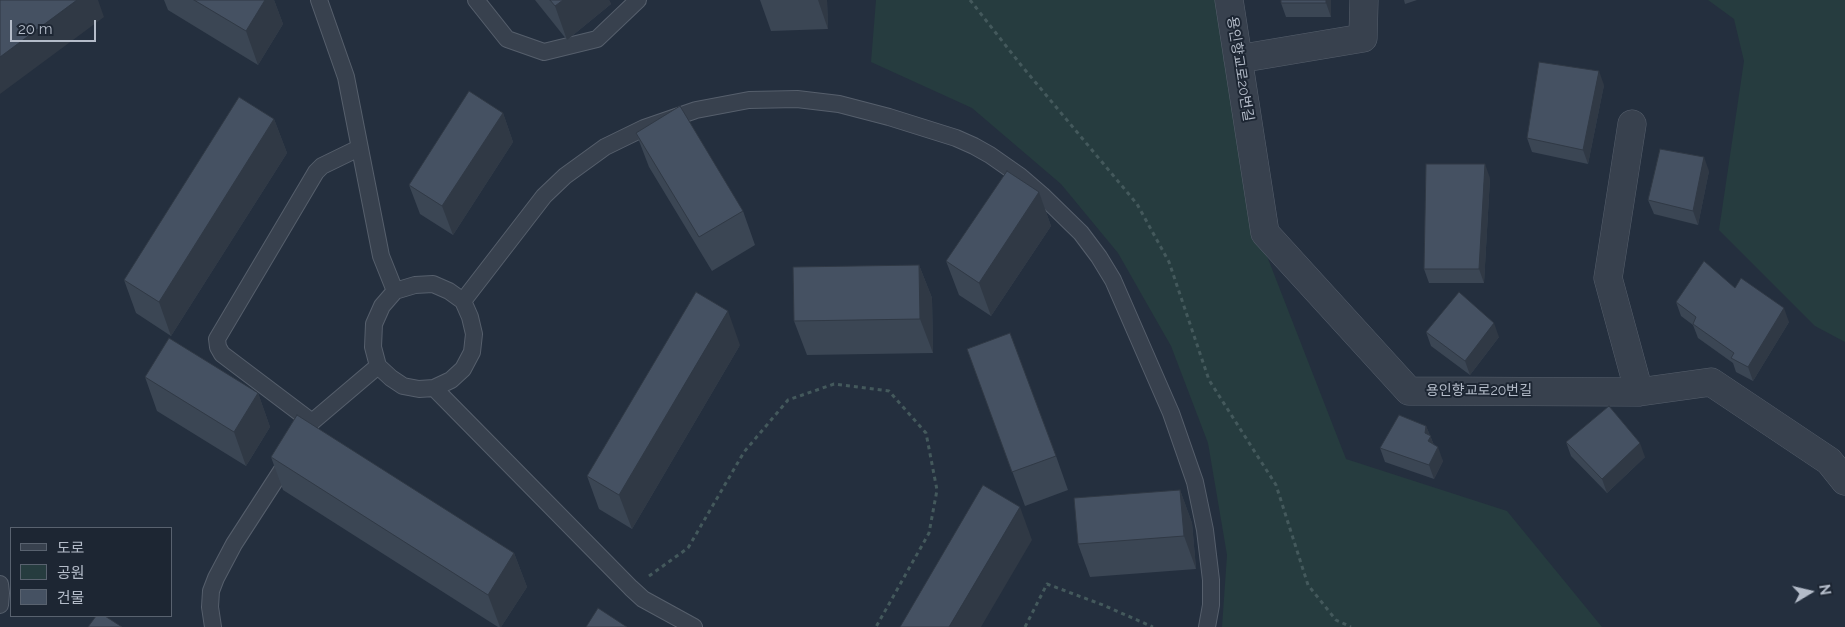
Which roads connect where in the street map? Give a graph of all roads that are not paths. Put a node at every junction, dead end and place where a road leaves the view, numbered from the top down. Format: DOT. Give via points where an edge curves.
graph roads {
  1 [pos="319,0"];
  2 [pos="476,0"];
  3 [pos="638,0"];
  4 [pos="1229,0"];
  5 [pos="1364,0"];
  6 [pos="1238,59"];
  7 [pos="1632,124"];
  8 [pos="359,148"];
  9 [pos="395,291"];
  10 [pos="463,302"];
  11 [pos="378,366"];
  12 [pos="434,388"];
  13 [pos="1639,392"];
  14 [pos="312,422"];
  15 [pos="1845,481"];
  16 [pos="0,584"];
  17 [pos="0,604"];
  18 [pos="213,627"];
  19 [pos="694,627"];
  20 [pos="1207,627"];
  1 -- 8 [label="lane" via="346,76"];
  2 -- 3 [label="lane" via="506,39 544,52 598,39"];
  4 -- 6 [label="street, 용인향교로20번길"];
  5 -- 6 [label="street" via="1363,38"];
  6 -- 13 [label="street, 용인향교로20번길" via="1265,233 1409,391"];
  7 -- 13 [label="street" via="1608,278"];
  8 -- 9 [label="lane" via="381,256"];
  8 -- 14 [label="lane" via="316,172 217,339 222,354"];
  9 -- 10 [label="lane" via="433,284 449,290"];
  9 -- 11 [label="lane" via="382,306 374,324 373,347"];
  10 -- 12 [label="lane" via="474,334 472,352 464,369"];
  10 -- 20 [label="lane" via="544,196 565,176 605,147 644,128 696,110 749,100 797,99 838,104 908,122 974,146 1020,176 1061,212 1093,249 1113,280 1172,413 1195,482 1206,530 1211,580 1212,605"];
  11 -- 12 [label="lane" via="403,386"];
  11 -- 14 [label="lane"];
  12 -- 19 [label="lane" via="631,588 643,599"];
  13 -- 15 [label="street, 용인향교로20번길" via="1711,382 1829,461"];
  14 -- 18 [label="lane" via="216,578 211,591"];
  16 -- 17 [label="lane"];
}
